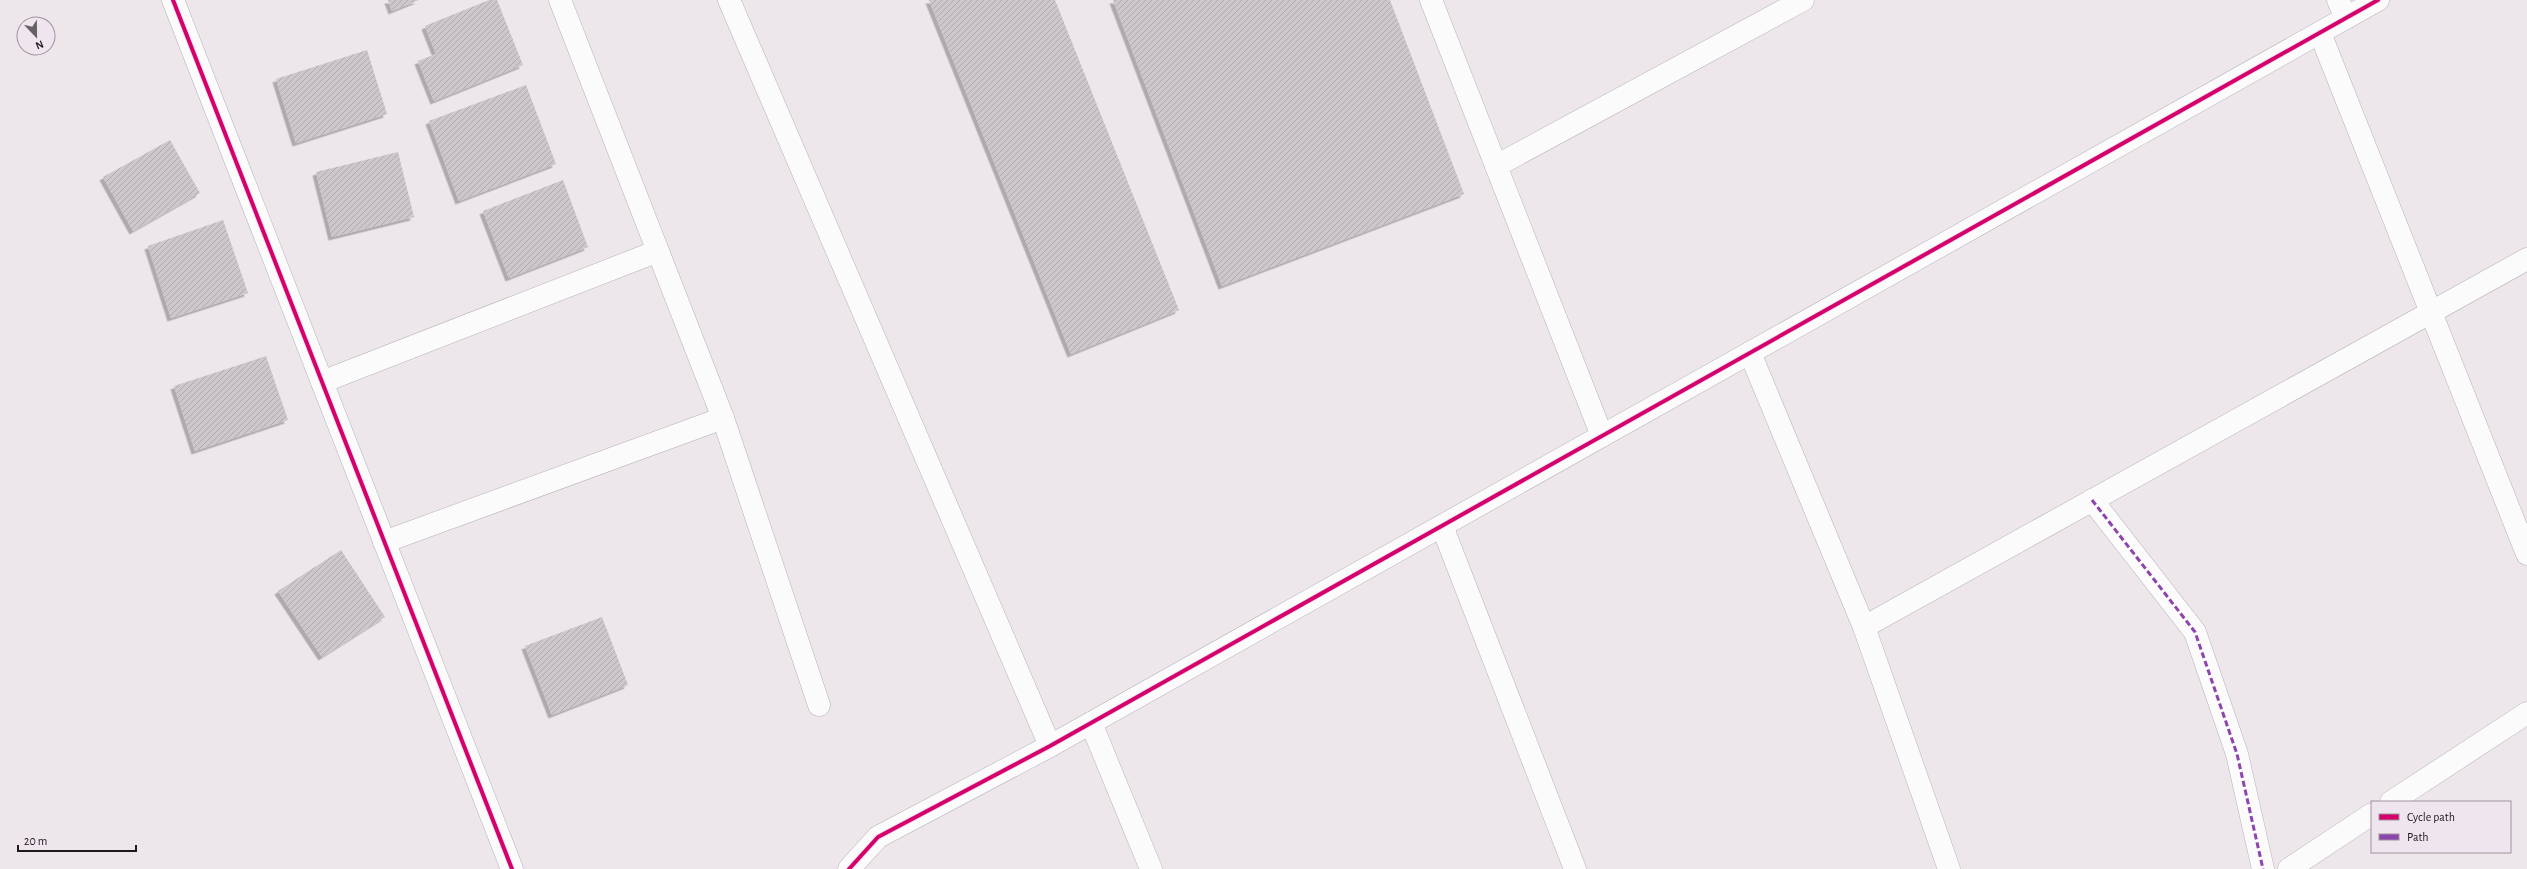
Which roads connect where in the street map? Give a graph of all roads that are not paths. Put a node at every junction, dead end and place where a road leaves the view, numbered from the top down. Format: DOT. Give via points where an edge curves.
graph roads {
  1 [pos="173,0"];
  2 [pos="560,0"];
  3 [pos="729,0"];
  4 [pos="1431,0"];
  5 [pos="1803,0"];
  6 [pos="2378,0"];
  7 [pos="2342,9"];
  8 [pos="2320,33"];
  9 [pos="1496,166"];
  10 [pos="658,251"];
  11 [pos="2527,259"];
  12 [pos="2430,313"];
  13 [pos="1750,353"];
  14 [pos="322,382"];
  15 [pos="723,418"];
  16 [pos="1602,436"];
  17 [pos="2092,500"];
  18 [pos="1442,526"];
  19 [pos="384,542"];
  20 [pos="2527,554"];
  21 [pos="1864,627"];
  22 [pos="819,706"];
  23 [pos="2527,713"];
  24 [pos="1091,723"];
  25 [pos="1050,746"];
  26 [pos="2393,801"];
  27 [pos="2371,815"];
  28 [pos="512,869"];
  29 [pos="849,869"];
  30 [pos="1151,869"];
  31 [pos="1575,869"];
  32 [pos="1949,869"];
  33 [pos="2263,869"];
  34 [pos="2289,869"];
  1 -- 14 [label="street"];
  2 -- 10 [label="street"];
  3 -- 25 [label="street"];
  4 -- 9 [label="street"];
  5 -- 9 [label="street"];
  6 -- 7 [label="street"];
  7 -- 8 [label="street"];
  8 -- 12 [label="street"];
  8 -- 13 [label="street"];
  9 -- 16 [label="street"];
  10 -- 14 [label="street"];
  10 -- 15 [label="street"];
  11 -- 12 [label="street"];
  12 -- 17 [label="street"];
  12 -- 20 [label="street"];
  13 -- 16 [label="street"];
  13 -- 21 [label="street"];
  14 -- 19 [label="street"];
  15 -- 19 [label="street"];
  15 -- 22 [label="street"];
  16 -- 18 [label="street"];
  17 -- 21 [label="street"];
  17 -- 33 [label="street" via="2196,632 2237,754"];
  18 -- 24 [label="street"];
  18 -- 31 [label="street"];
  19 -- 28 [label="street"];
  21 -- 32 [label="street"];
  23 -- 26 [label="street"];
  24 -- 25 [label="street"];
  24 -- 30 [label="street"];
  25 -- 29 [label="street" via="878,837"];
  27 -- 34 [label="street"];
}
